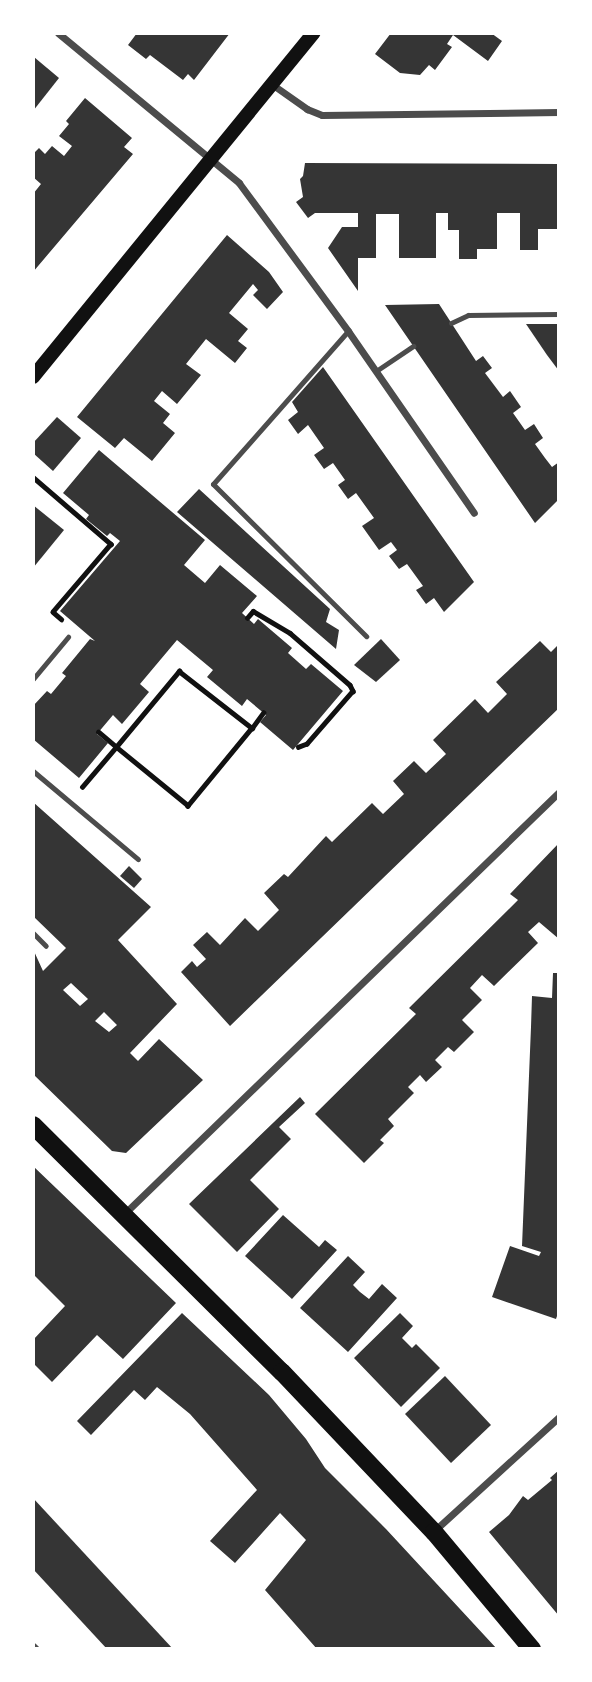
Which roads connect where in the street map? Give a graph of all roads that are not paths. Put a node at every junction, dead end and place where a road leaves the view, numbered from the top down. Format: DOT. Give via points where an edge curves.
graph roads {
  1 [pos="58,33"];
  2 [pos="314,33"];
  3 [pos="273,85"];
  4 [pos="559,112"];
  5 [pos="210,160"];
  6 [pos="559,314"];
  7 [pos="451,323"];
  8 [pos="348,331"];
  9 [pos="413,346"];
  10 [pos="376,371"];
  11 [pos="33,377"];
  12 [pos="474,513"];
  13 [pos="366,636"];
  14 [pos="68,637"];
  15 [pos="33,679"];
  16 [pos="33,771"];
  17 [pos="559,792"];
  18 [pos="138,859"];
  19 [pos="33,933"];
  20 [pos="46,946"];
  21 [pos="33,1125"];
  22 [pos="125,1214"];
  23 [pos="559,1417"];
  24 [pos="434,1532"];
  25 [pos="532,1649"];
  1 -- 5 [label="street"];
  2 -- 3 [label="main road"];
  3 -- 4 [label="street" via="322,116"];
  3 -- 5 [label="main road"];
  5 -- 8 [label="street" via="239,183"];
  5 -- 11 [label="main road"];
  6 -- 7 [label="lane" via="468,315"];
  8 -- 10 [label="street"];
  8 -- 13 [label="lane" via="213,484"];
  9 -- 10 [label="lane"];
  10 -- 12 [label="street"];
  14 -- 15 [label="lane"];
  16 -- 18 [label="lane"];
  17 -- 22 [label="street"];
  19 -- 20 [label="lane"];
  21 -- 22 [label="main road"];
  22 -- 24 [label="main road"];
  23 -- 24 [label="street"];
  24 -- 25 [label="main road"];
}
